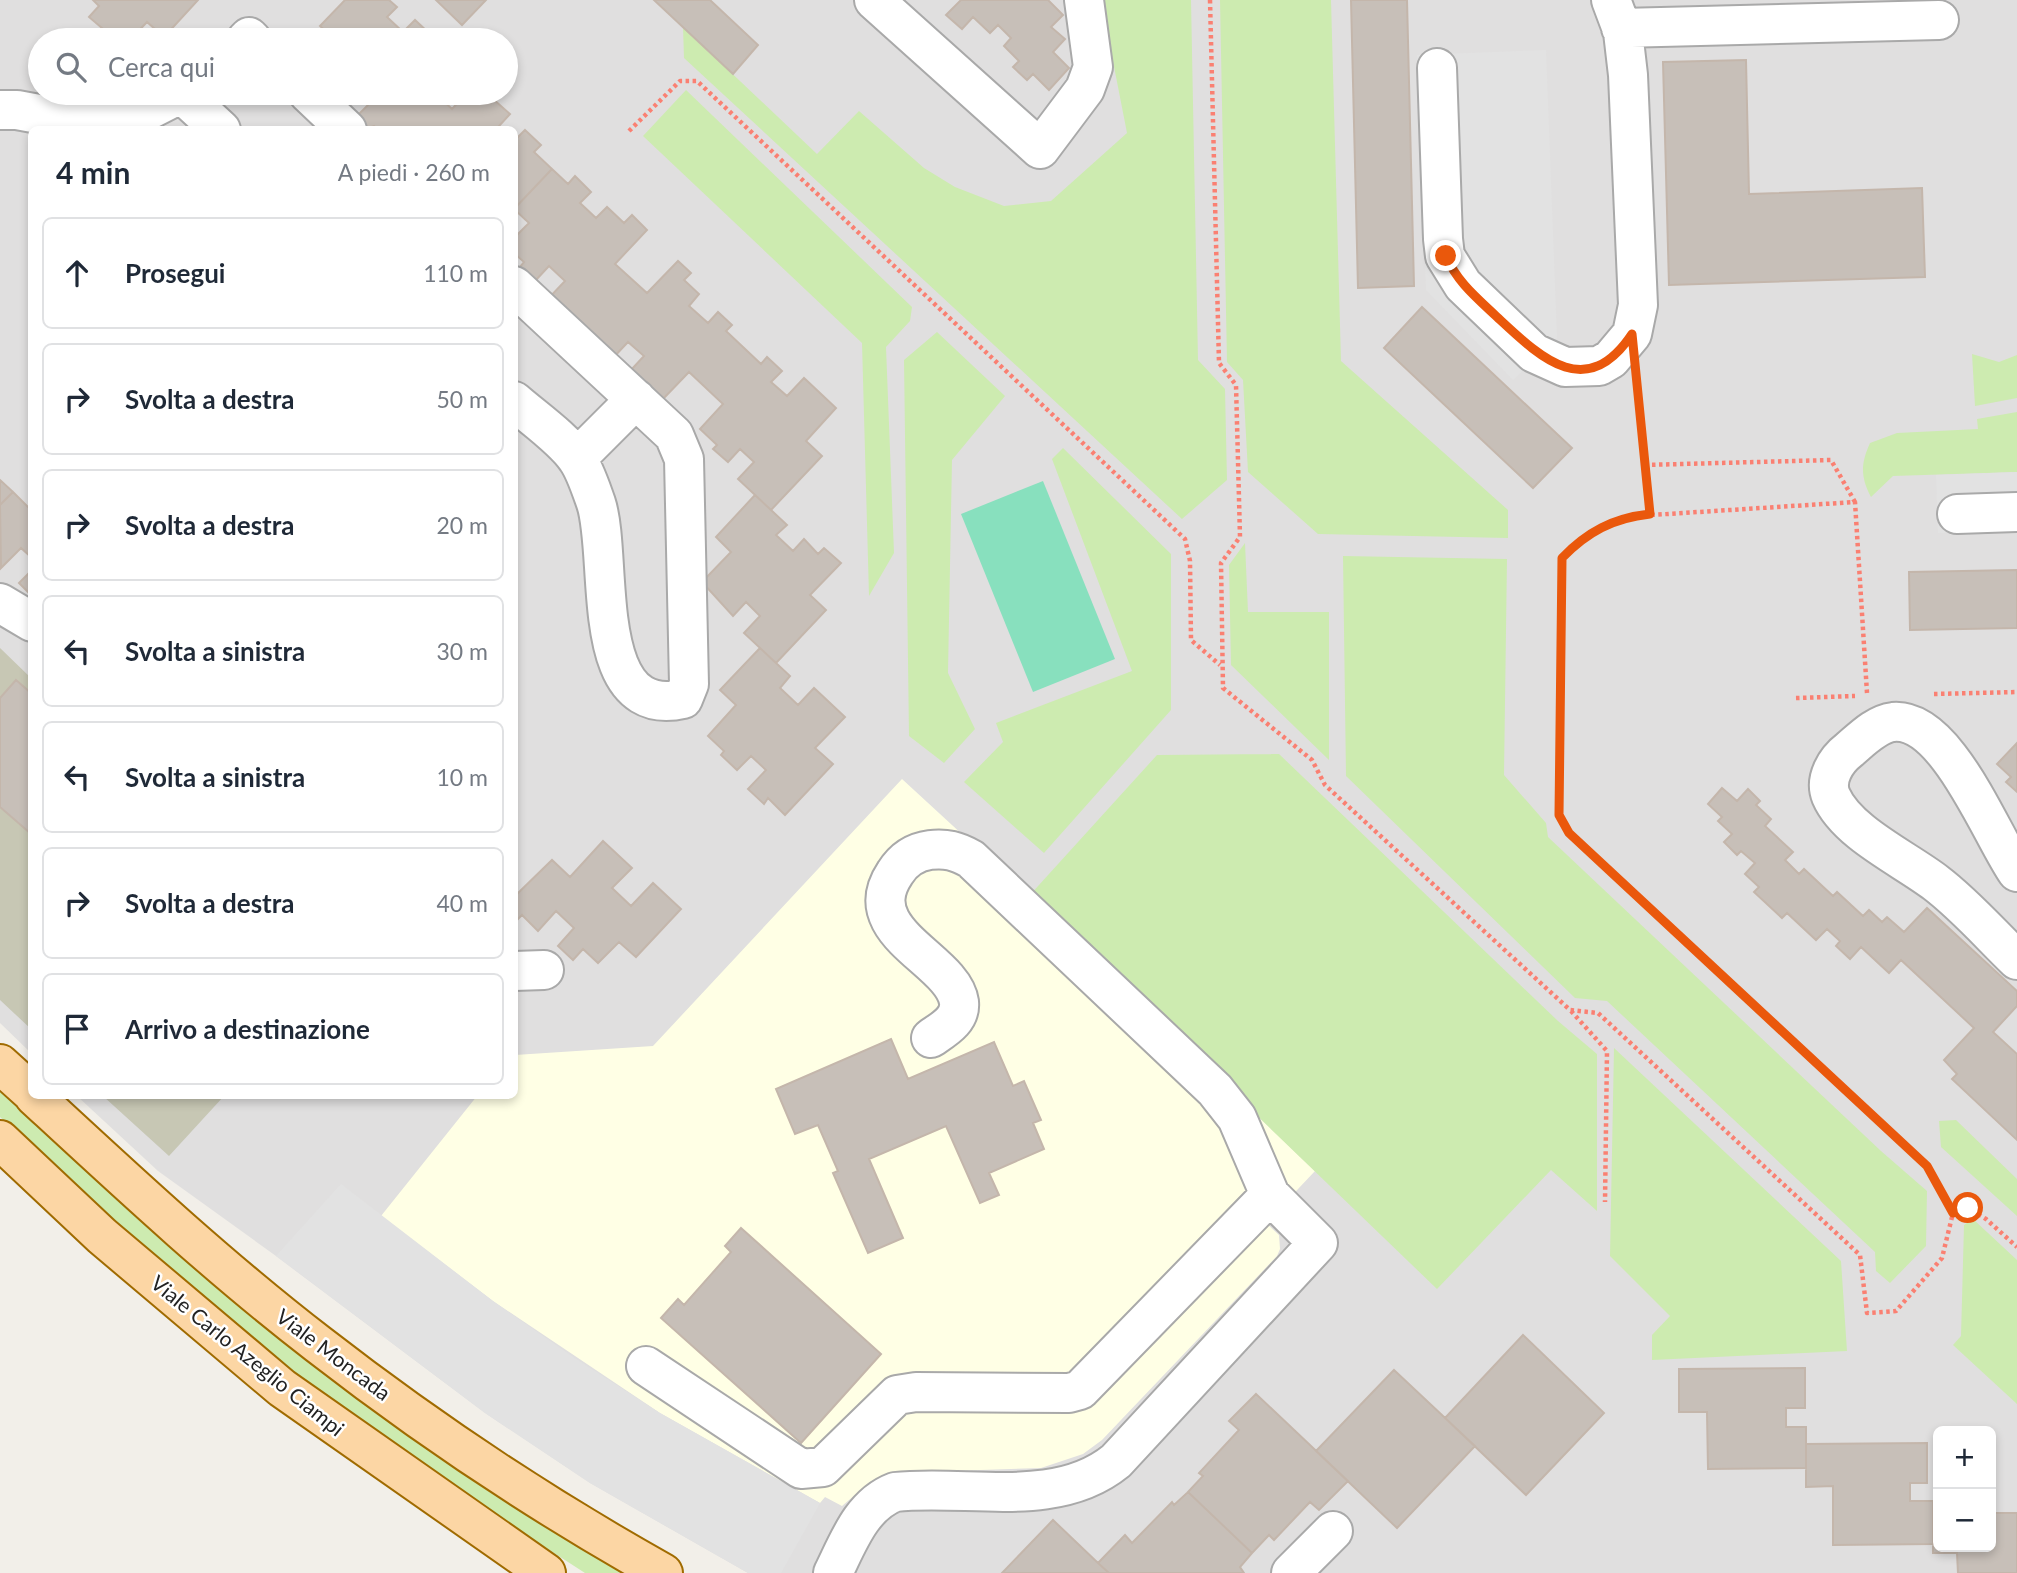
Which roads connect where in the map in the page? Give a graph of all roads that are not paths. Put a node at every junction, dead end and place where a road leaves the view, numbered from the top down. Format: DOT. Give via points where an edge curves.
graph roads {
  1 [pos="874,0"];
  2 [pos="1084,0"];
  3 [pos="1616,14"];
  4 [pos="1940,20"];
  5 [pos="1437,68"];
  6 [pos="158,105"];
  7 [pos="194,105"];
  8 [pos="321,105"];
  9 [pos="0,110"];
  10 [pos="92,126"];
  11 [pos="216,126"];
  12 [pos="343,126"];
  13 [pos="518,290"];
  14 [pos="636,399"];
  15 [pos="518,405"];
  16 [pos="577,458"];
  17 [pos="2017,512"];
  18 [pos="1956,514"];
  19 [pos="0,603"];
  20 [pos="28,620"];
  21 [pos="2017,872"];
  22 [pos="2017,960"];
  23 [pos="931,1038"];
  24 [pos="0,1064"];
  25 [pos="28,1089"];
  26 [pos="38,1099"];
  27 [pos="0,1140"];
  28 [pos="1270,1195"];
  29 [pos="646,1366"];
  30 [pos="1333,1531"];
  31 [pos="836,1572"];
  32 [pos="546,1573"];
  33 [pos="663,1573"];
  34 [pos="1291,1573"];
  1 -- 2 [label="lane" via="1040,149 1085,89 1093,67"];
  3 -- 4 [label="lane"];
  3 -- 5 [label="lane" via="1628,75 1639,305 1632,334 1599,366 1564,367 1534,353 1452,271 1443,239"];
  6 -- 10 [label="lane" via="135,117"];
  7 -- 11 [label="lane"];
  8 -- 12 [label="lane"];
  9 -- 10 [label="lane"];
  13 -- 14 [label="lane"];
  14 -- 16 [label="lane"];
  14 -- 16 [label="lane" via="674,435 684,460 689,684 683,699 649,699 632,687 618,665 597,505"];
  15 -- 16 [label="lane"];
  17 -- 18 [label="lane"];
  19 -- 20 [label="lane"];
  21 -- 22 [label="lane" via="1949,758 1914,725 1893,722 1877,728 1839,757 1829,778 1830,794 1838,808 1867,836 1937,884"];
  23 -- 28 [label="lane" via="958,1014 957,993 897,930 886,892 900,864 911,856 942,849 971,859 1215,1090 1237,1118"];
  24 -- 25 [label="main road, Viale Moncada"];
  26 -- 33 [label="main road, Viale Moncada" via="142,1196 318,1344 450,1440"];
  27 -- 32 [label="main road, Viale Carlo Azeglio Ciampi" via="102,1236 282,1388"];
  28 -- 29 [label="lane" via="1080,1390 897,1395 823,1467 801,1469"];
  28 -- 31 [label="lane" via="1318,1243 1116,1461 1099,1475 1049,1489 895,1492 871,1507"];
  30 -- 34 [label="lane"];
}
